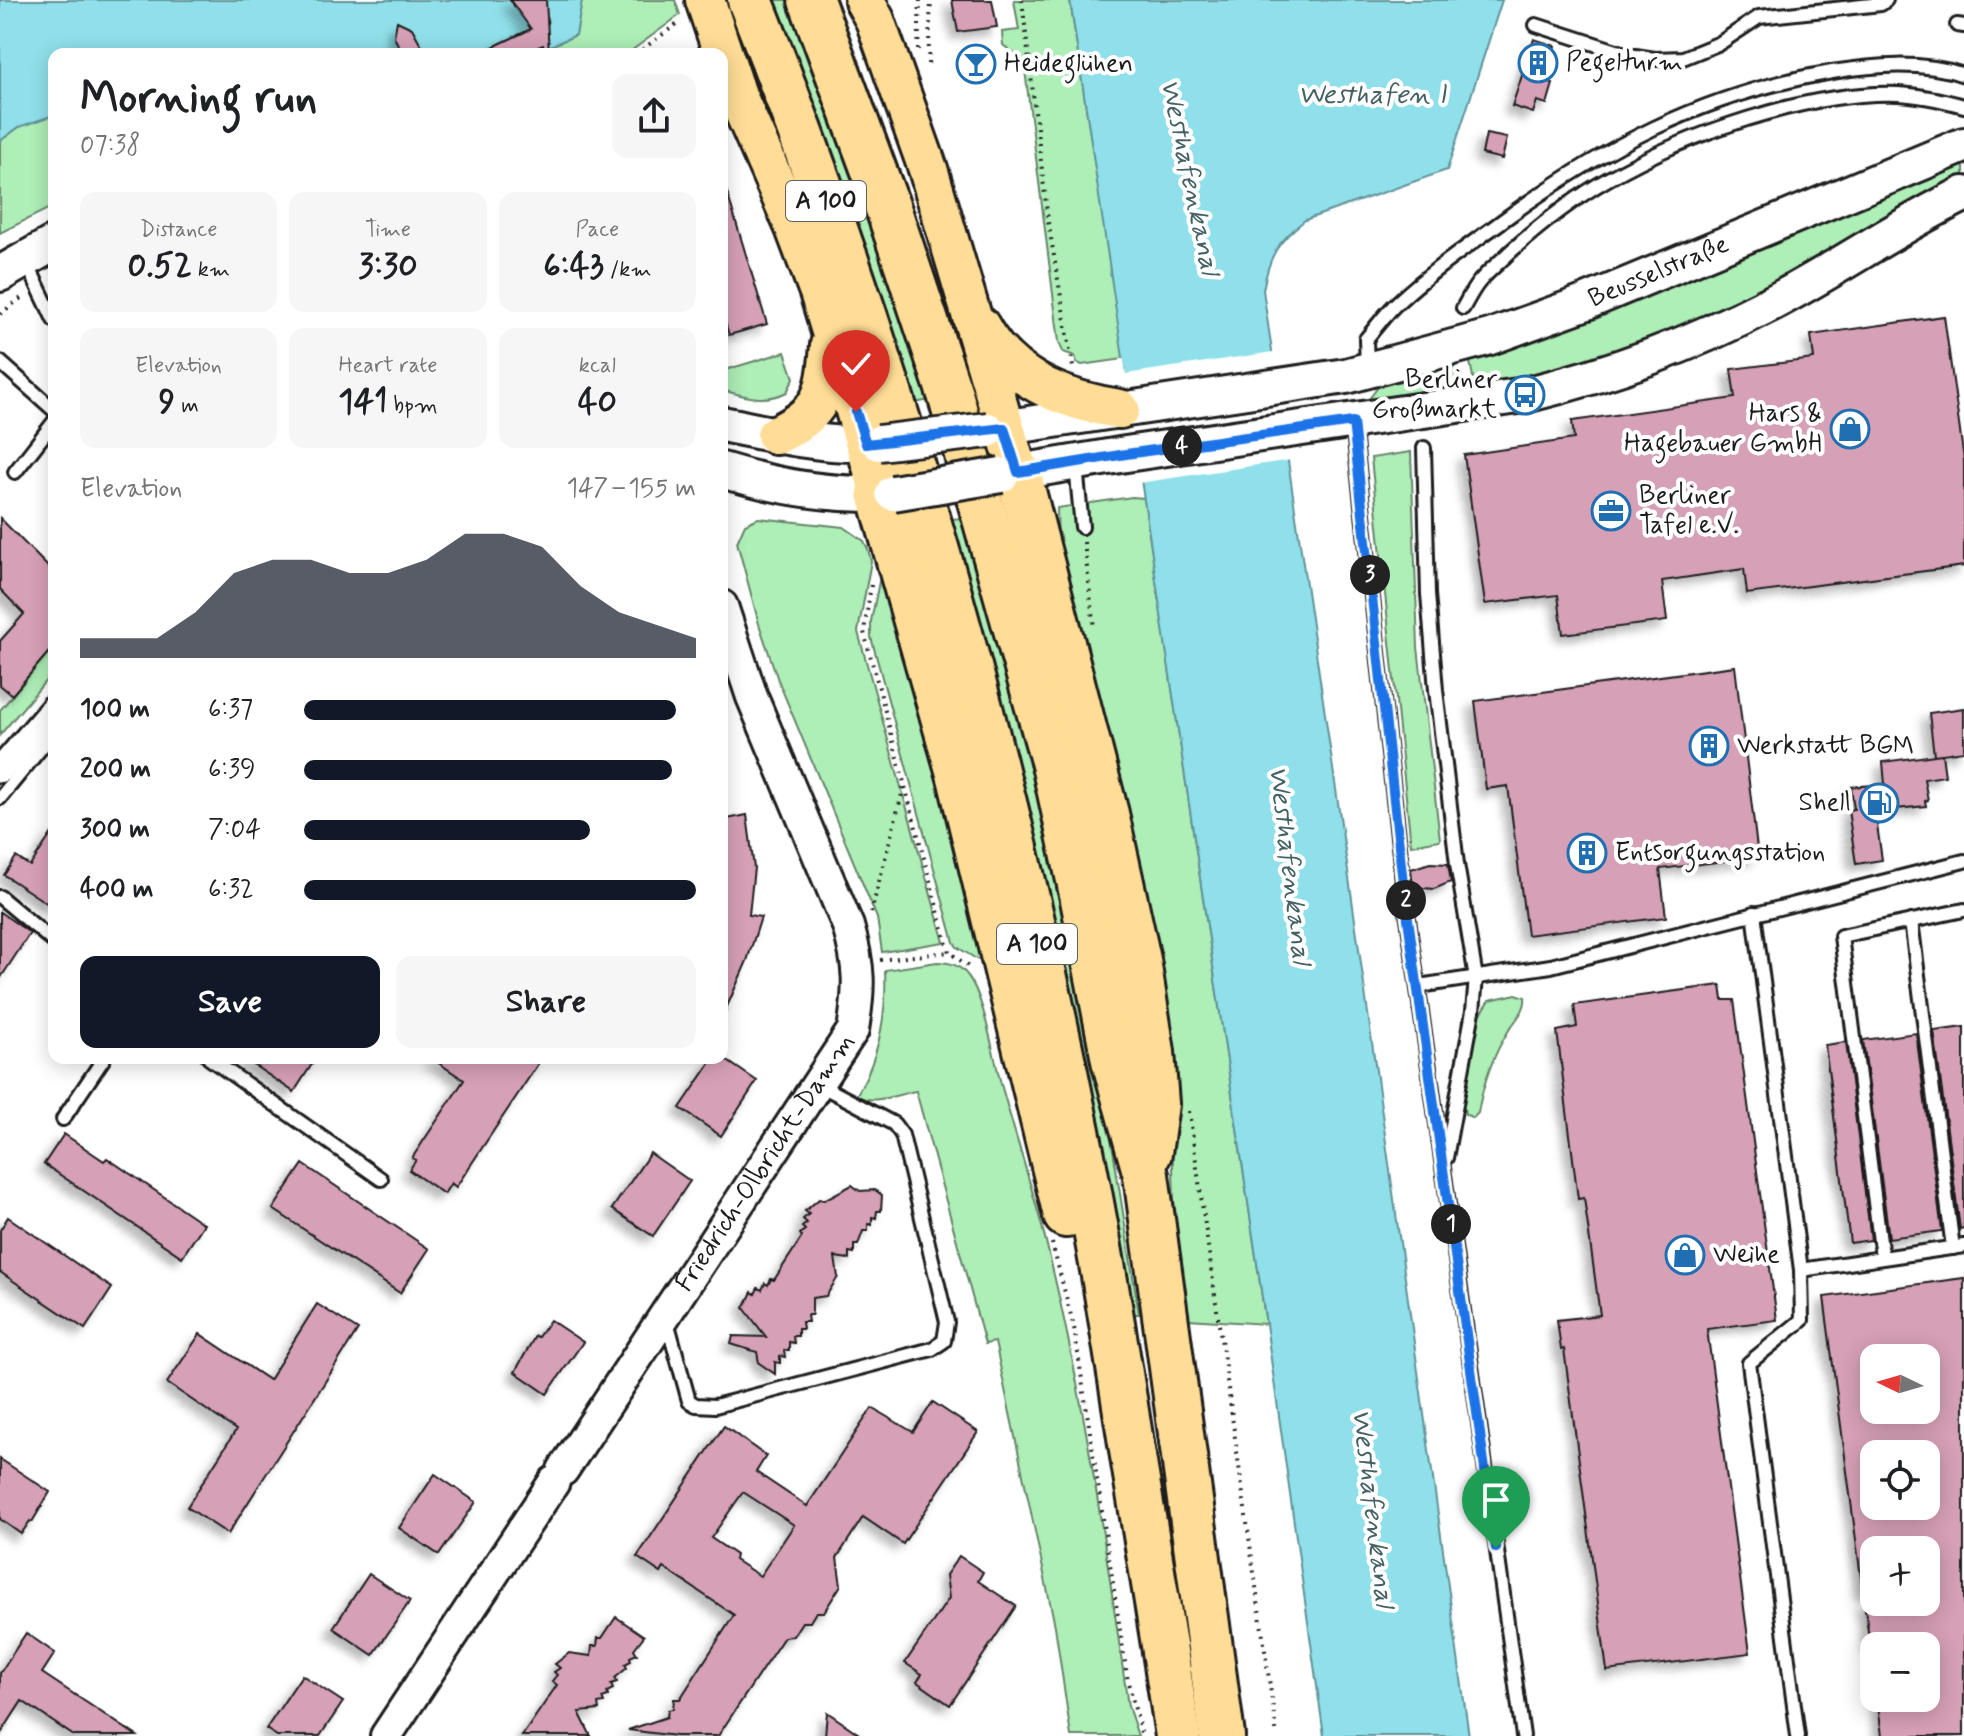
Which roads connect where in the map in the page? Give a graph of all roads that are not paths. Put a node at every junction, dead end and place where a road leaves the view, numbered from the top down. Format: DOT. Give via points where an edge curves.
graph roads {
  1 [pos="750,0"];
  2 [pos="811,0"];
  3 [pos="864,0"];
  4 [pos="1886,0"];
  5 [pos="696,8"];
  6 [pos="1536,25"];
  7 [pos="715,48"];
  8 [pos="1964,75"];
  9 [pos="728,77"];
  10 [pos="1964,106"];
  11 [pos="1964,145"];
  12 [pos="1964,194"];
  13 [pos="35,253"];
  14 [pos="48,299"];
  15 [pos="968,303"];
  16 [pos="1463,308"];
  17 [pos="831,330"];
  18 [pos="0,362"];
  19 [pos="1356,373"];
  20 [pos="48,405"];
  21 [pos="1120,409"];
  22 [pos="1353,422"];
  23 [pos="728,425"];
  24 [pos="996,429"];
  25 [pos="48,430"];
  26 [pos="776,435"];
  27 [pos="872,444"];
  28 [pos="1424,448"];
  29 [pos="1076,462"];
  30 [pos="15,472"];
  31 [pos="728,472"];
  32 [pos="1010,474"];
  33 [pos="886,493"];
  34 [pos="1082,527"];
  35 [pos="728,624"];
  36 [pos="48,714"];
  37 [pos="48,739"];
  38 [pos="0,770"];
  39 [pos="0,798"];
  40 [pos="1964,861"];
  41 [pos="0,897"];
  42 [pos="1964,910"];
  43 [pos="1754,913"];
  44 [pos="1911,921"];
  45 [pos="48,937"];
  46 [pos="1476,978"];
  47 [pos="1419,986"];
  48 [pos="100,1064"];
  49 [pos="218,1064"];
  50 [pos="818,1084"];
  51 [pos="63,1119"];
  52 [pos="1444,1173"];
  53 [pos="1146,1175"];
  54 [pos="381,1179"];
  55 [pos="1959,1247"];
  56 [pos="1882,1257"];
  57 [pos="1801,1270"];
  58 [pos="666,1314"];
  59 [pos="1119,1369"];
  60 [pos="386,1736"];
  61 [pos="1178,1736"];
  62 [pos="1222,1736"];
  63 [pos="1523,1736"];
  64 [pos="1798,1736"];
  1 -- 59 [label="highway, A 100" via="874,341 996,768 1080,1142"];
  2 -- 53 [label="highway, A 100" via="916,288 995,545 1054,764 1114,1060"];
  3 -- 15 [label="main road" via="917,134"];
  4 -- 6 [label="lane" via="1759,17 1720,43 1683,58 1629,55"];
  5 -- 7 [label="main road"];
  8 -- 19 [label="lane" via="1920,66 1812,75 1757,87 1643,132 1550,186 1396,303 1366,339"];
  9 -- 17 [label="main road" via="795,228"];
  10 -- 16 [label="lane" via="1932,96 1862,95 1779,110 1692,139 1608,178 1572,202 1480,281"];
  11 -- 19 [label="main road, Beusselstraße" via="1526,325"];
  12 -- 22 [label="main road" via="1773,302 1638,364 1525,395"];
  13 -- 14 [label="lane"];
  15 -- 21 [label="main road" via="986,337 1032,380 1076,401"];
  15 -- 24 [label="main road"];
  17 -- 26 [label="main road" via="822,397 804,420"];
  17 -- 27 [label="main road"];
  18 -- 20 [label="lane"];
  19 -- 21 [label="main road, Beusselstraße"];
  19 -- 22 [label="main road"];
  21 -- 24 [label="main road, Beusselstraße"];
  22 -- 29 [label="main road"];
  22 -- 47 [label="lane"];
  23 -- 26 [label="main road, Beusselstraße"];
  24 -- 27 [label="main road, Beusselstraße, bridge"];
  24 -- 32 [label="main road"];
  25 -- 30 [label="lane"];
  26 -- 27 [label="main road, Beusselstraße"];
  27 -- 33 [label="main road"];
  28 -- 46 [label="lane" via="1436,690"];
  29 -- 32 [label="main road"];
  29 -- 34 [label="lane"];
  31 -- 33 [label="main road" via="837,493"];
  32 -- 33 [label="main road, bridge"];
  32 -- 53 [label="highway" via="1078,699 1138,960 1156,1104"];
  33 -- 59 [label="highway" via="1096,1329"];
  35 -- 50 [label="street, Friedrich-Olbricht-Damm" via="858,962 853,1030"];
  36 -- 38 [label="street"];
  37 -- 39 [label="lane"];
  40 -- 43 [label="lane"];
  41 -- 45 [label="lane"];
  42 -- 44 [label="lane"];
  43 -- 46 [label="lane" via="1551,966"];
  43 -- 57 [label="lane"];
  44 -- 55 [label="lane"];
  44 -- 56 [label="lane" via="1841,936"];
  46 -- 47 [label="lane"];
  46 -- 52 [label="lane"];
  47 -- 52 [label="lane"];
  48 -- 51 [label="lane"];
  49 -- 54 [label="lane"];
  50 -- 58 [label="street, Friedrich-Olbricht-Damm"];
  50 -- 58 [label="lane" via="894,1124 902,1135 947,1322 944,1341 932,1349 715,1406 696,1405 685,1391"];
  52 -- 63 [label="lane"];
  53 -- 62 [label="highway, A 100"];
  55 -- 56 [label="lane"];
  56 -- 57 [label="lane"];
  57 -- 64 [label="lane" via="1802,1320 1749,1363"];
  58 -- 60 [label="street, Friedrich-Olbricht-Damm"];
  59 -- 61 [label="highway, A 100"];
}
